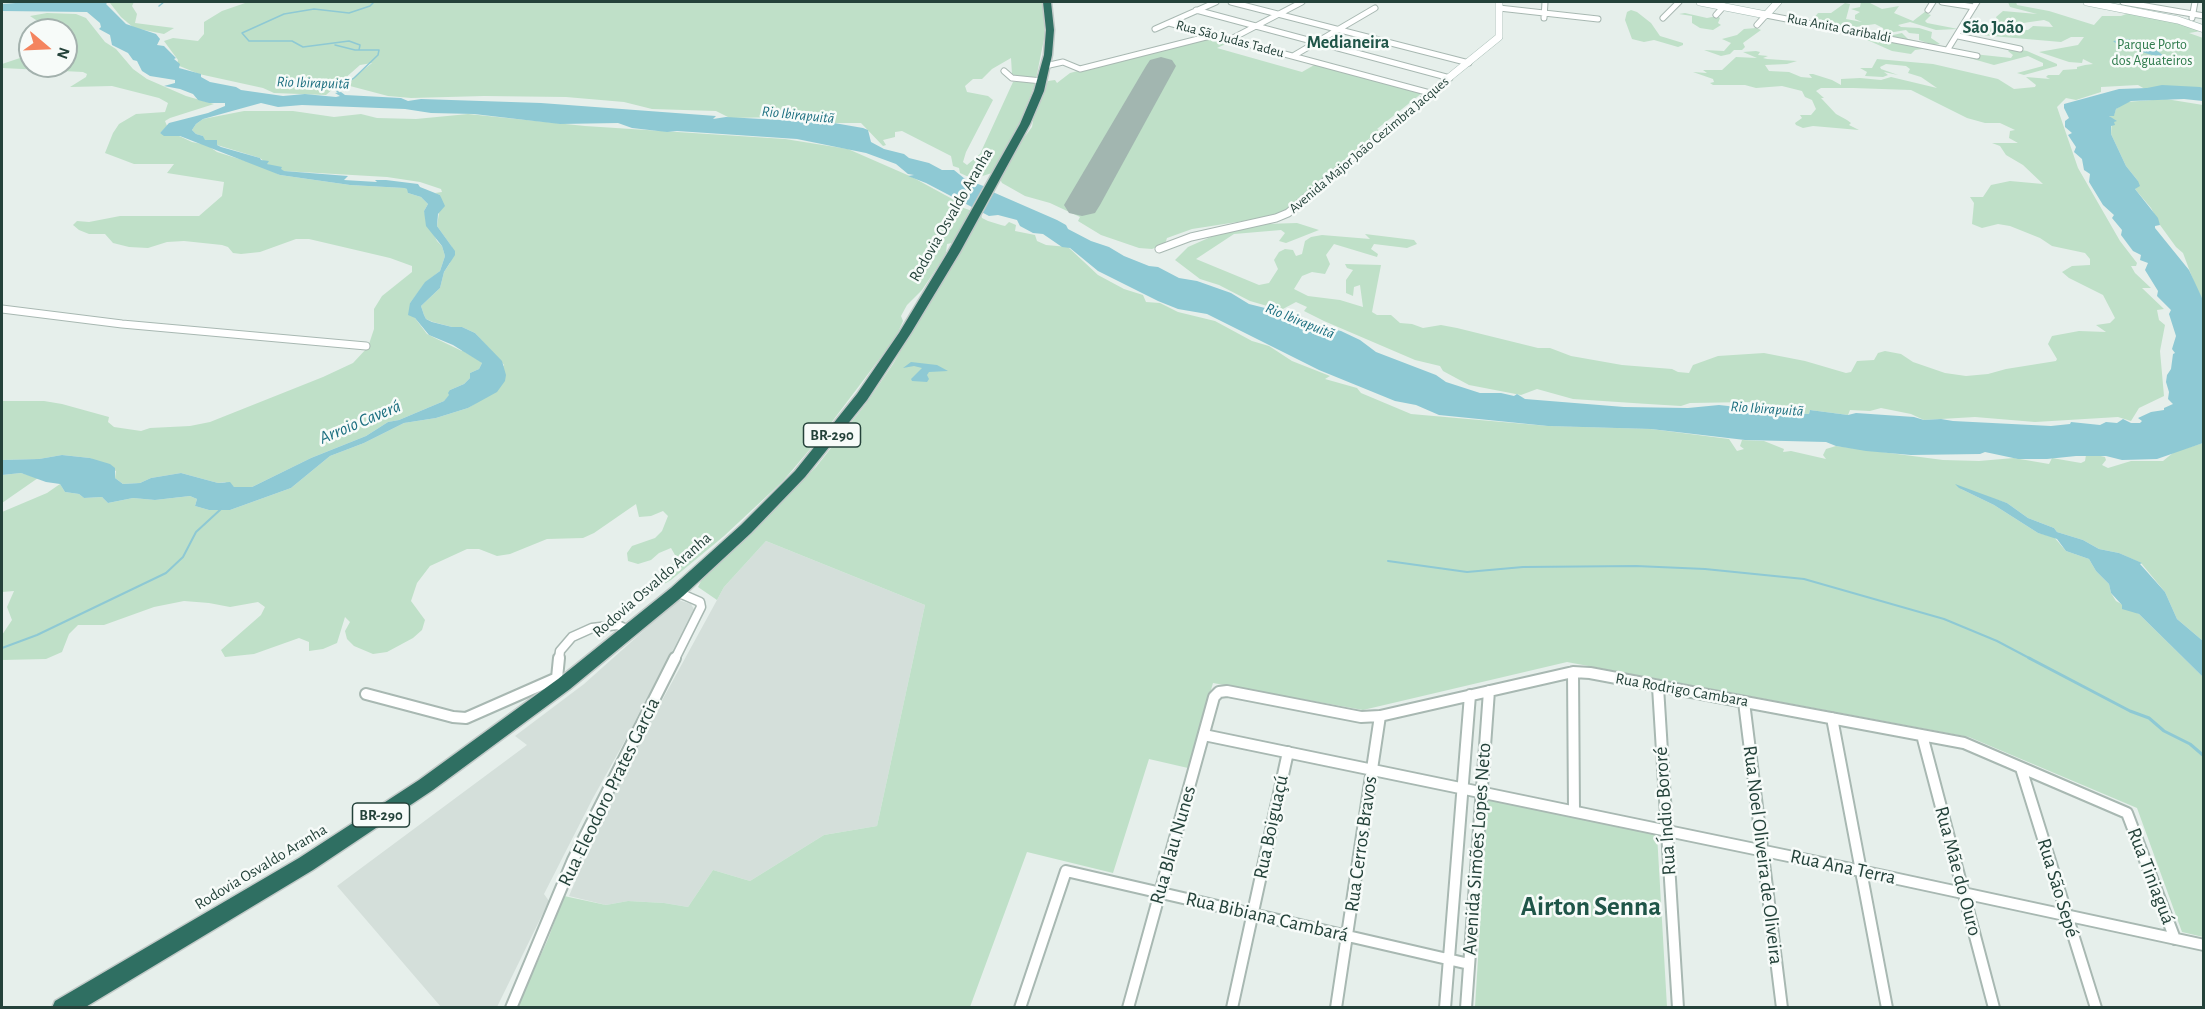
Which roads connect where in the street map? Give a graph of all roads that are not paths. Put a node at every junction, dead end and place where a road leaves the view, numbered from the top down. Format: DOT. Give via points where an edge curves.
graph roads {
  1 [pos="1047,2"];
  2 [pos="1216,2"];
  3 [pos="1231,2"];
  4 [pos="1300,2"];
  5 [pos="1505,2"];
  6 [pos="1545,2"];
  7 [pos="1679,2"];
  8 [pos="1700,2"];
  9 [pos="1778,2"];
  10 [pos="1933,2"];
  11 [pos="1942,2"];
  12 [pos="2086,2"];
  13 [pos="2093,2"];
  14 [pos="2123,2"];
  15 [pos="2162,2"];
  16 [pos="2195,2"];
  17 [pos="1976,4"];
  18 [pos="1501,6"];
  19 [pos="1724,6"];
  20 [pos="1375,8"];
  21 [pos="1196,10"];
  22 [pos="1928,10"];
  23 [pos="2159,13"];
  24 [pos="1278,14"];
  25 [pos="2193,14"];
  26 [pos="1545,15"];
  27 [pos="1716,15"];
  28 [pos="1766,15"];
  29 [pos="2204,16"];
  30 [pos="1663,18"];
  31 [pos="1598,19"];
  32 [pos="1169,23"];
  33 [pos="2190,23"];
  34 [pos="1757,25"];
  35 [pos="1255,26"];
  36 [pos="2204,28"];
  37 [pos="1155,29"];
  38 [pos="1339,30"];
  39 [pos="1214,34"];
  40 [pos="1958,36"];
  41 [pos="1231,39"];
  42 [pos="1317,43"];
  43 [pos="1948,49"];
  44 [pos="2020,50"];
  45 [pos="1293,56"];
  46 [pos="1977,57"];
  47 [pos="1469,63"];
  48 [pos="1046,66"];
  49 [pos="1004,71"];
  50 [pos="1450,78"];
  51 [pos="1042,81"];
  52 [pos="1430,93"];
  53 [pos="1159,249"];
  54 [pos="2,309"];
  55 [pos="366,346"];
  56 [pos="677,592"];
  57 [pos="630,631"];
  58 [pos="1573,672"];
  59 [pos="560,681"];
  60 [pos="1658,687"];
  61 [pos="1227,691"];
  62 [pos="1489,691"];
  63 [pos="366,694"];
  64 [pos="1470,695"];
  65 [pos="1744,702"];
  66 [pos="1380,716"];
  67 [pos="1832,718"];
  68 [pos="1204,735"];
  69 [pos="1922,735"];
  70 [pos="1287,752"];
  71 [pos="2021,768"];
  72 [pos="1372,770"];
  73 [pos="1462,789"];
  74 [pos="1481,792"];
  75 [pos="1574,811"];
  76 [pos="2127,813"];
  77 [pos="1666,831"];
  78 [pos="1762,850"];
  79 [pos="1861,871"];
  80 [pos="1159,892"];
  81 [pos="1964,892"];
  82 [pos="1252,914"];
  83 [pos="2066,915"];
  84 [pos="1348,936"];
  85 [pos="2175,939"];
  86 [pos="2204,945"];
  87 [pos="1448,959"];
  88 [pos="1469,964"];
  89 [pos="63,1008"];
  90 [pos="511,1008"];
  91 [pos="1020,1008"];
  92 [pos="1128,1008"];
  93 [pos="1232,1008"];
  94 [pos="1336,1008"];
  95 [pos="1445,1008"];
  96 [pos="1466,1008"];
  97 [pos="1678,1008"];
  98 [pos="1782,1008"];
  99 [pos="1887,1008"];
  100 [pos="1994,1008"];
  101 [pos="2096,1008"];
  1 -- 48 [label="highway, Rodovia Osvaldo Aranha / BR-290" via="1050,30"];
  2 -- 21 [label="street"];
  3 -- 24 [label="street"];
  4 -- 24 [label="street"];
  5 -- 18 [label="street"];
  6 -- 26 [label="street"];
  7 -- 30 [label="street"];
  8 -- 19 [label="street, Rua Anita Garibaldi"];
  9 -- 28 [label="street"];
  10 -- 22 [label="street"];
  11 -- 17 [label="street"];
  12 -- 23 [label="street"];
  13 -- 23 [label="street"];
  14 -- 23 [label="street"];
  15 -- 23 [label="street"];
  16 -- 25 [label="street"];
  17 -- 40 [label="street"];
  18 -- 26 [label="street"];
  18 -- 47 [label="street, Avenida Major João Cezimbra Jacques" via="1499,37"];
  19 -- 27 [label="street"];
  19 -- 28 [label="street, Rua Anita Garibaldi"];
  20 -- 38 [label="street"];
  21 -- 32 [label="street"];
  21 -- 35 [label="street"];
  23 -- 25 [label="street"];
  23 -- 33 [label="street"];
  24 -- 35 [label="street"];
  24 -- 38 [label="street"];
  25 -- 29 [label="street"];
  25 -- 33 [label="street"];
  26 -- 31 [label="street"];
  28 -- 34 [label="street"];
  28 -- 43 [label="street, Rua Anita Garibaldi"];
  32 -- 37 [label="street"];
  32 -- 39 [label="street, Rua São Judas Tadeu"];
  33 -- 36 [label="street"];
  35 -- 41 [label="street"];
  35 -- 42 [label="street"];
  38 -- 42 [label="street"];
  38 -- 47 [label="street"];
  39 -- 41 [label="street, Rua São Judas Tadeu"];
  39 -- 48 [label="street" via="1080,69 1063,62"];
  40 -- 43 [label="street"];
  40 -- 44 [label="street"];
  41 -- 45 [label="street, Rua São Judas Tadeu"];
  42 -- 45 [label="street"];
  42 -- 50 [label="street"];
  43 -- 46 [label="street, Rua Anita Garibaldi"];
  45 -- 52 [label="street, Rua São Judas Tadeu"];
  47 -- 50 [label="street, Avenida Major João Cezimbra Jacques"];
  48 -- 51 [label="highway, Rodovia Osvaldo Aranha / BR-290"];
  49 -- 51 [label="street" via="1012,78"];
  50 -- 52 [label="street, Avenida Major João Cezimbra Jacques"];
  51 -- 56 [label="highway, Rodovia Osvaldo Aranha / BR-290" via="1025,124 954,252 905,333 833,434 746,529"];
  52 -- 53 [label="street, Avenida Major João Cezimbra Jacques" via="1288,213"];
  54 -- 55 [label="street"];
  56 -- 57 [label="highway, Rodovia Osvaldo Aranha / BR-290"];
  56 -- 90 [label="street, Rua Eleodoro Prates Garcia" via="700,602 701,607 573,860"];
  57 -- 59 [label="highway, Rodovia Osvaldo Aranha / BR-290"];
  57 -- 59 [label="street" via="618,625 592,628 572,637 560,651"];
  58 -- 60 [label="street, Rua Rodrigo Cambara"];
  58 -- 62 [label="street, Rua Rodrigo Cambara"];
  58 -- 75 [label="street"];
  59 -- 63 [label="street" via="466,718"];
  59 -- 89 [label="highway, Rodovia Osvaldo Aranha / BR-290" via="426,785 326,852"];
  60 -- 65 [label="street, Rua Rodrigo Cambara"];
  60 -- 77 [label="street, Rua Índio Bororé"];
  61 -- 66 [label="street, Rua Rodrigo Cambara" via="1361,717"];
  61 -- 68 [label="street, Rua Blau Nunes" via="1214,697"];
  62 -- 64 [label="street, Rua Rodrigo Cambara"];
  62 -- 74 [label="street, Avenida Simões Lopes Neto"];
  64 -- 66 [label="street, Rua Rodrigo Cambara"];
  64 -- 73 [label="street, Avenida Simões Lopes Neto"];
  65 -- 67 [label="street, Rua Rodrigo Cambara"];
  65 -- 78 [label="street, Rua Noel Oliveira de Oliveira"];
  66 -- 72 [label="street, Rua Cerros Bravos"];
  67 -- 69 [label="street, Rua Rodrigo Cambara"];
  67 -- 79 [label="street"];
  68 -- 70 [label="street, Rua Ana Terra"];
  68 -- 80 [label="street, Rua Blau Nunes"];
  69 -- 71 [label="street, Rua Rodrigo Cambara" via="1964,743"];
  69 -- 81 [label="street, Rua Mãe do Ouro"];
  70 -- 72 [label="street, Rua Ana Terra"];
  70 -- 82 [label="street, Rua Boiguaçú"];
  71 -- 76 [label="street, Rua Rodrigo Cambara"];
  71 -- 83 [label="street, Rua São Sepé"];
  72 -- 73 [label="street, Rua Ana Terra"];
  72 -- 84 [label="street, Rua Cerros Bravos"];
  73 -- 74 [label="street, Rua Ana Terra"];
  73 -- 87 [label="street, Avenida Simões Lopes Neto"];
  74 -- 75 [label="street, Rua Ana Terra"];
  74 -- 88 [label="street, Avenida Simões Lopes Neto"];
  75 -- 77 [label="street, Rua Ana Terra"];
  76 -- 85 [label="street, Rua Tiniaguá"];
  77 -- 78 [label="street, Rua Ana Terra"];
  77 -- 97 [label="street, Rua Índio Bororé"];
  78 -- 79 [label="street, Rua Ana Terra"];
  78 -- 98 [label="street, Rua Noel Oliveira de Oliveira"];
  79 -- 81 [label="street, Rua Ana Terra"];
  79 -- 99 [label="street"];
  80 -- 82 [label="street, Rua Bibiana Cambará"];
  80 -- 91 [label="street, Rua Bibiana Cambará" via="1066,871"];
  80 -- 92 [label="street, Rua Blau Nunes"];
  81 -- 83 [label="street, Rua Ana Terra"];
  81 -- 100 [label="street, Rua Mãe do Ouro"];
  82 -- 84 [label="street, Rua Bibiana Cambará"];
  82 -- 93 [label="street, Rua Boiguaçú"];
  83 -- 85 [label="street, Rua Ana Terra"];
  83 -- 101 [label="street, Rua São Sepé"];
  84 -- 87 [label="street, Rua Bibiana Cambará"];
  84 -- 94 [label="street, Rua Cerros Bravos"];
  85 -- 86 [label="street, Rua Ana Terra"];
  87 -- 88 [label="street, Rua Bibiana Cambará"];
  87 -- 95 [label="street, Avenida Simões Lopes Neto"];
  88 -- 96 [label="street, Avenida Simões Lopes Neto"];
}
